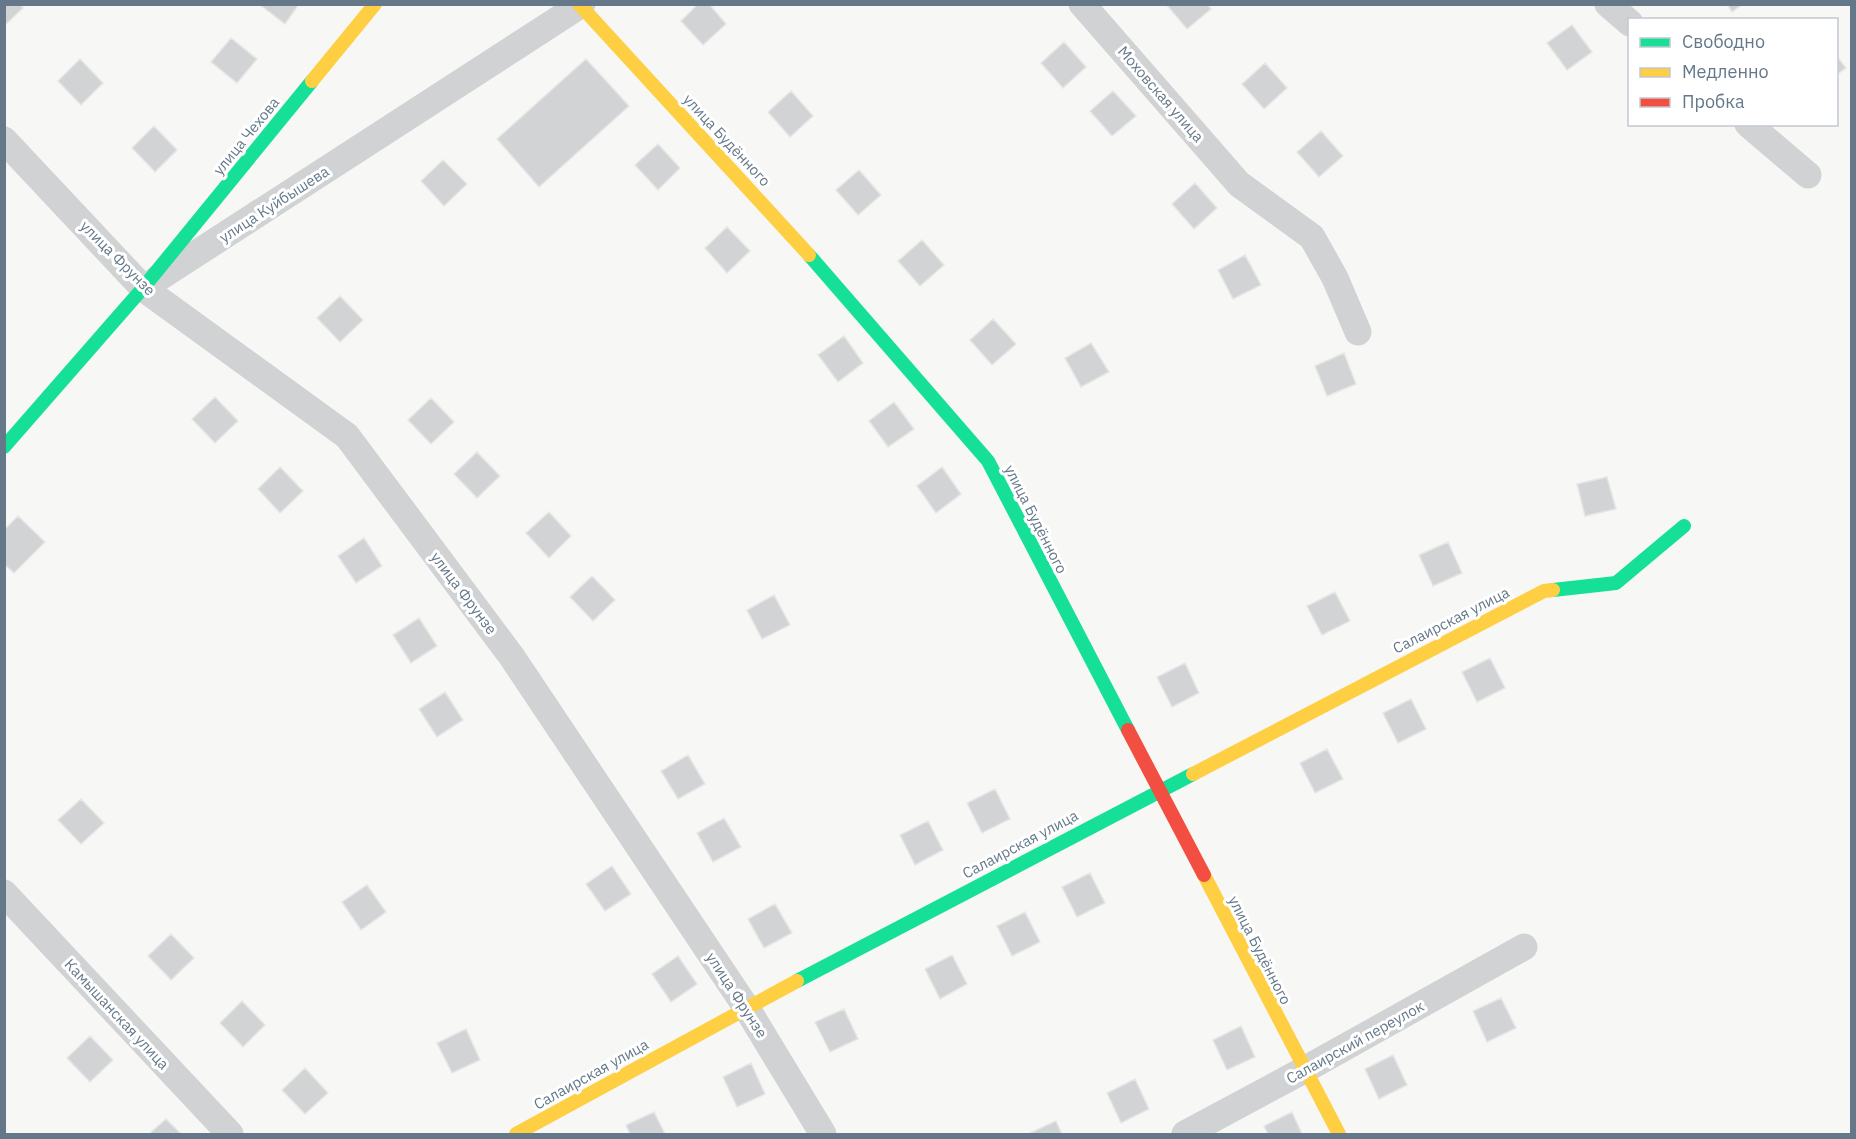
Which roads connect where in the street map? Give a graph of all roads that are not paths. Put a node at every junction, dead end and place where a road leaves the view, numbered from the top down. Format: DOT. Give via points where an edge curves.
graph roads {
  1 [pos="375,4"];
  2 [pos="1082,4"];
  3 [pos="1608,4"];
  4 [pos="581,5"];
  5 [pos="1628,22"];
  6 [pos="1750,126"];
  7 [pos="4,140"];
  8 [pos="1808,175"];
  9 [pos="143,288"];
  10 [pos="1358,332"];
  11 [pos="4,447"];
  12 [pos="1684,526"];
  13 [pos="1158,790"];
  14 [pos="4,893"];
  15 [pos="1524,947"];
  16 [pos="746,1007"];
  17 [pos="1304,1070"];
  18 [pos="230,1134"];
  19 [pos="516,1134"];
  20 [pos="823,1134"];
  21 [pos="1185,1134"];
  22 [pos="1339,1134"];
  1 -- 9 [label="street, улица Чехова"];
  2 -- 10 [label="street, Моховская улица" via="1239,184 1312,237"];
  3 -- 5 [label="street"];
  4 -- 9 [label="street, улица Куйбышева"];
  4 -- 13 [label="street, улица Будённого" via="785,227 988,461"];
  6 -- 8 [label="street"];
  7 -- 9 [label="street, улица Фрунзе"];
  9 -- 11 [label="street, улица Куйбышева"];
  9 -- 16 [label="street, улица Фрунзе" via="347,436 512,657"];
  12 -- 13 [label="street, Салаирская улица" via="1616,583 1544,591"];
  13 -- 16 [label="street, Салаирская улица"];
  13 -- 17 [label="street, улица Будённого"];
  14 -- 18 [label="street, Камышанская улица"];
  15 -- 17 [label="street, Салаирский переулок"];
  16 -- 19 [label="street, Салаирская улица"];
  16 -- 20 [label="street, улица Фрунзе"];
  17 -- 21 [label="street, Салаирский переулок"];
  17 -- 22 [label="street, улица Будённого"];
}
